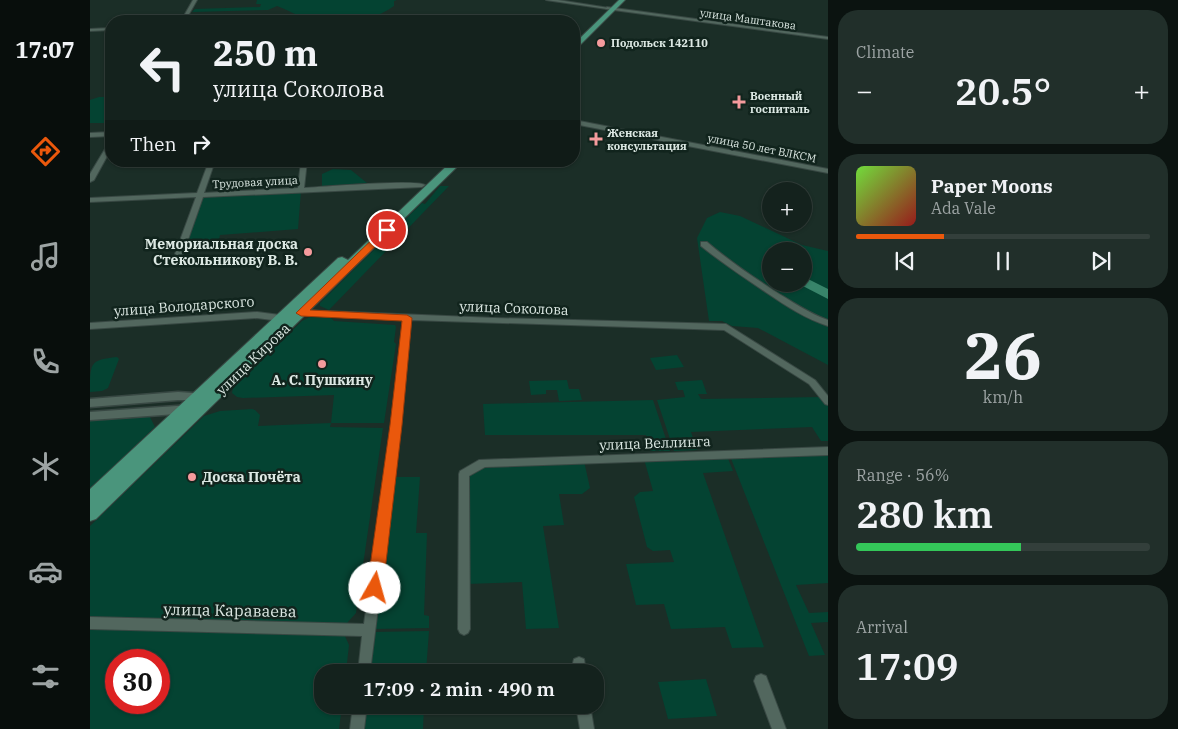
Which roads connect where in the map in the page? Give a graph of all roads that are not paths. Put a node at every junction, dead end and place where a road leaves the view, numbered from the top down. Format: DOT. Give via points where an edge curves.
graph roads {
  1 [pos="195,0"];
  2 [pos="548,0"];
  3 [pos="616,0"];
  4 [pos="622,0"];
  5 [pos="610,9"];
  6 [pos="186,15"];
  7 [pos="105,29"];
  8 [pos="90,30"];
  9 [pos="580,34"];
  10 [pos="828,38"];
  11 [pos="580,42"];
  12 [pos="580,123"];
  13 [pos="105,134"];
  14 [pos="90,135"];
  15 [pos="105,159"];
  16 [pos="210,167"];
  17 [pos="303,167"];
  18 [pos="442,167"];
  19 [pos="450,167"];
  20 [pos="828,171"];
  21 [pos="90,180"];
  22 [pos="430,182"];
  23 [pos="301,190"];
  24 [pos="200,195"];
  25 [pos="90,200"];
  26 [pos="382,228"];
  27 [pos="704,244"];
  28 [pos="179,254"];
  29 [pos="290,314"];
  30 [pos="407,318"];
  31 [pos="828,324"];
  32 [pos="90,326"];
  33 [pos="204,400"];
  34 [pos="828,402"];
  35 [pos="90,403"];
  36 [pos="183,410"];
  37 [pos="90,416"];
  38 [pos="828,451"];
  39 [pos="90,499"];
  40 [pos="90,514"];
  41 [pos="90,623"];
  42 [pos="464,629"];
  43 [pos="370,630"];
  44 [pos="365,664"];
  45 [pos="761,681"];
  46 [pos="359,714"];
  47 [pos="584,714"];
  48 [pos="357,729"];
  49 [pos="587,729"];
  50 [pos="779,729"];
  1 -- 6 [label="street"];
  2 -- 5 [label="street"];
  3 -- 5 [label="main road"];
  4 -- 5 [label="main road"];
  5 -- 9 [label="main road"];
  5 -- 10 [label="street, улица Маштакова"];
  5 -- 11 [label="main road"];
  7 -- 8 [label="street"];
  12 -- 20 [label="street, улица 50 лет ВЛКСМ"];
  13 -- 14 [label="street"];
  15 -- 21 [label="street"];
  16 -- 24 [label="street"];
  17 -- 23 [label="street"];
  18 -- 22 [label="main road, улица Кирова"];
  19 -- 22 [label="main road, улица Кирова"];
  22 -- 23 [label="street, Трудовая улица"];
  22 -- 26 [label="main road, улица Кирова"];
  22 -- 26 [label="main road, улица Кирова"];
  23 -- 24 [label="street, Трудовая улица"];
  24 -- 25 [label="street, Трудовая улица"];
  24 -- 28 [label="street"];
  26 -- 29 [label="main road, улица Кирова"];
  27 -- 31 [label="street" via="769,291"];
  29 -- 30 [label="street, улица Соколова"];
  29 -- 32 [label="street, улица Володарского"];
  29 -- 33 [label="main road, улица Кирова"];
  29 -- 33 [label="main road, улица Кирова"];
  30 -- 34 [label="street, улица Соколова" via="726,327 812,382"];
  30 -- 43 [label="street"];
  33 -- 35 [label="main road"];
  33 -- 36 [label="main road, улица Кирова"];
  33 -- 40 [label="main road, улица Кирова"];
  36 -- 37 [label="main road"];
  36 -- 39 [label="main road, улица Кирова"];
  38 -- 42 [label="street, улица Веллинга" via="483,463 464,474"];
  41 -- 43 [label="street, улица Караваева"];
  43 -- 44 [label="street"];
  45 -- 50 [label="street"];
  46 -- 48 [label="street"];
  47 -- 49 [label="street"];
}
